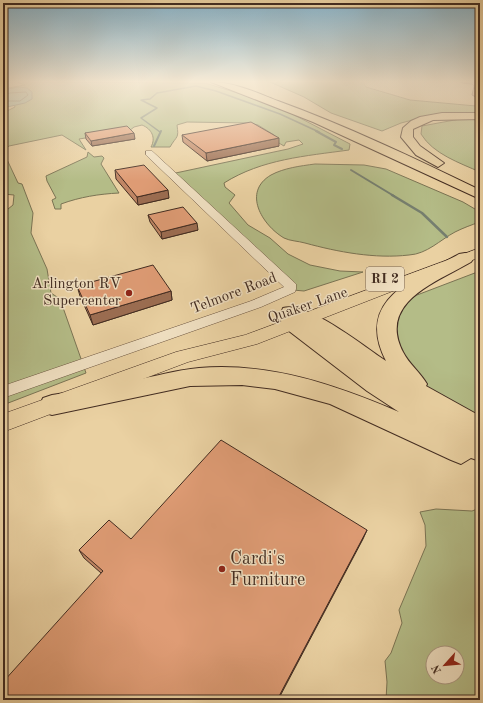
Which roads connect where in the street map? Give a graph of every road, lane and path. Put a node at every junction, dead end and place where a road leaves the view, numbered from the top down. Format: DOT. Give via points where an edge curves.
graph roads {
  1 [pos="309,115"];
  2 [pos="325,115"];
  3 [pos="480,116"];
  4 [pos="149,154"];
  5 [pos="480,186"];
  6 [pos="480,195"];
  7 [pos="480,243"];
  8 [pos="472,255"];
  9 [pos="296,317"];
  10 [pos="3,392"];
  11 [pos="431,400"];
  12 [pos="52,405"];
  13 [pos="3,423"];
  14 [pos="480,429"];
  15 [pos="480,450"];
  16 [pos="480,460"];
  1 -- 6 [label="highway"];
  2 -- 5 [label="highway"];
  3 -- 5 [label="highway" via="454,115 427,119 413,124 406,134 411,143 428,158"];
  4 -- 10 [label="street, Telmore Road" via="270,266 291,287 290,289 256,304"];
  7 -- 9 [label="main road, Quaker Lane / RI 2"];
  8 -- 9 [label="main road, Quaker Lane / RI 2"];
  8 -- 11 [label="highway" via="406,292 394,303 388,317 386,335 392,352 404,370"];
  9 -- 11 [label="highway"];
  9 -- 12 [label="main road, Quaker Lane / RI 2" via="250,340 183,357"];
  9 -- 15 [label="highway" via="375,385"];
  11 -- 14 [label="highway"];
  12 -- 13 [label="main road, Quaker Lane / RI 2"];
  12 -- 16 [label="highway" via="190,377 236,375 269,378 332,394"];
}
